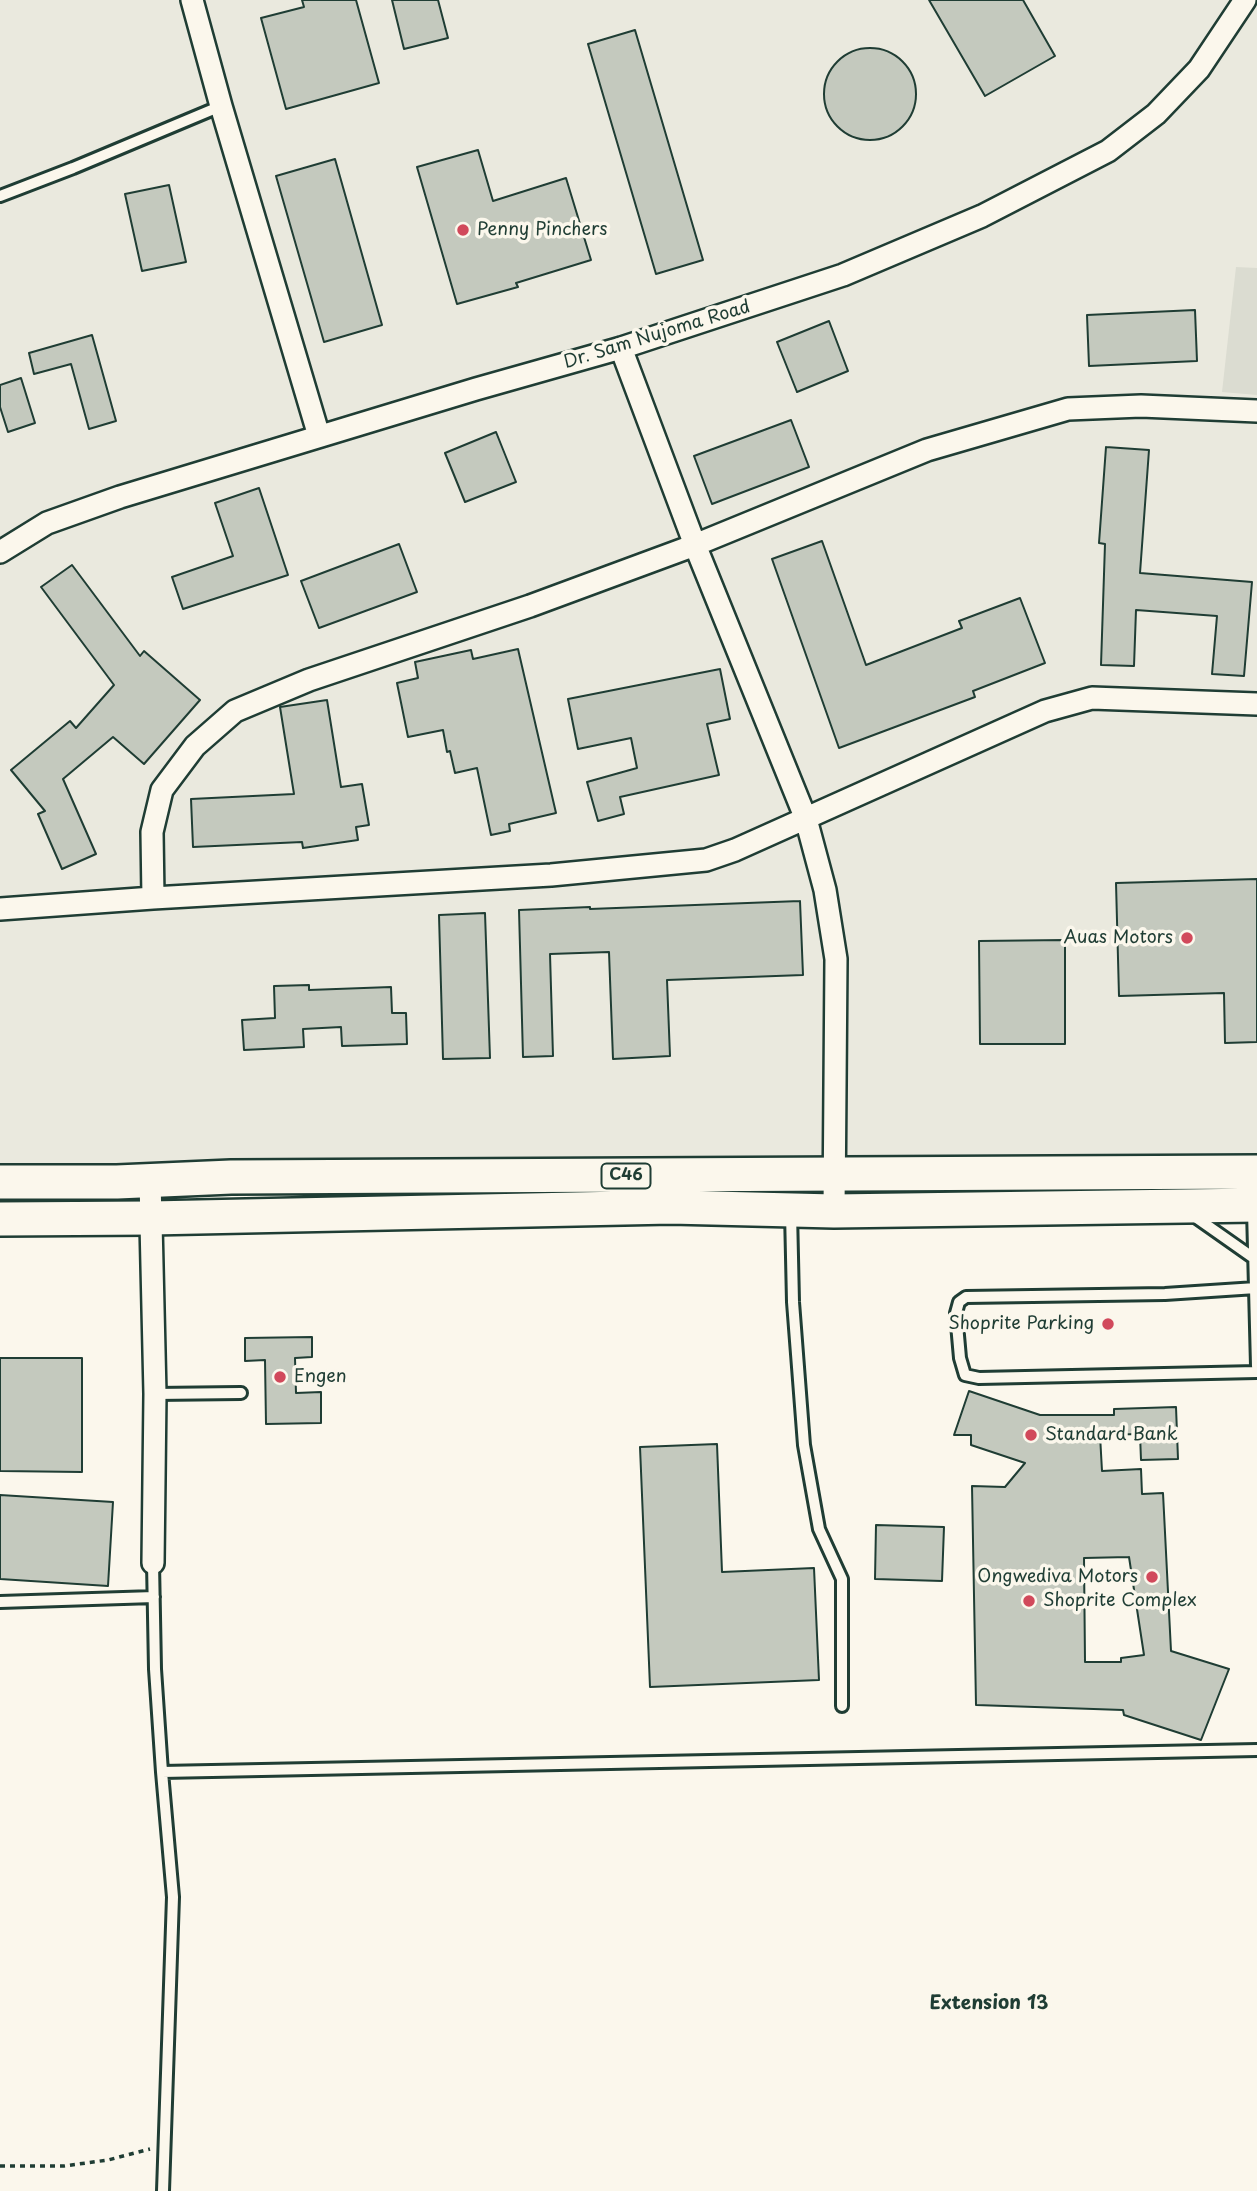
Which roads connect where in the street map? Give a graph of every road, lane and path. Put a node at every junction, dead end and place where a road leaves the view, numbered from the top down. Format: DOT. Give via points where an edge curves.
graph roads {
  1 [pos="192,0"];
  2 [pos="1247,11"];
  3 [pos="221,106"];
  4 [pos="0,196"];
  5 [pos="621,348"];
  6 [pos="1257,411"];
  7 [pos="319,436"];
  8 [pos="695,545"];
  9 [pos="0,552"];
  10 [pos="1257,704"];
  11 [pos="806,819"];
  12 [pos="153,898"];
  13 [pos="0,909"];
  14 [pos="834,1173"];
  15 [pos="150,1180"];
  16 [pos="0,1182"];
  17 [pos="1254,1189"];
  18 [pos="1181,1206"];
  19 [pos="790,1210"];
  20 [pos="834,1211"];
  21 [pos="151,1218"];
  22 [pos="0,1219"];
  23 [pos="1256,1258"];
  24 [pos="1256,1288"];
  25 [pos="1256,1324"];
  26 [pos="1257,1366"];
  27 [pos="1257,1372"];
  28 [pos="241,1393"];
  29 [pos="155,1394"];
  30 [pos="153,1563"];
  31 [pos="153,1597"];
  32 [pos="0,1602"];
  33 [pos="842,1706"];
  34 [pos="1257,1750"];
  35 [pos="162,1772"];
  36 [pos="166,2143"];
  37 [pos="0,2166"];
  38 [pos="163,2191"];
  1 -- 3 [label="street"];
  2 -- 5 [label="street, Dr. Sam Nujoma Road" via="1156,114 1108,151 982,216 843,275"];
  3 -- 4 [label="lane"];
  3 -- 7 [label="street"];
  5 -- 7 [label="street, Dr. Sam Nujoma Road"];
  5 -- 8 [label="street"];
  6 -- 8 [label="street" via="1141,406 1068,409 927,450"];
  7 -- 9 [label="street, Dr. Sam Nujoma Road" via="47,523"];
  8 -- 11 [label="street"];
  8 -- 12 [label="street" via="309,680 235,711 195,746 162,789 152,832"];
  10 -- 11 [label="street" via="1092,698 1045,711"];
  11 -- 12 [label="street" via="706,860 551,875"];
  11 -- 14 [label="street" via="825,890 836,959"];
  12 -- 13 [label="street"];
  14 -- 15 [label="main road, C46"];
  14 -- 17 [label="main road, C46"];
  14 -- 20 [label="street"];
  15 -- 16 [label="main road, C46"];
  15 -- 21 [label="street"];
  17 -- 18 [label="main road, C46"];
  17 -- 23 [label="lane"];
  18 -- 20 [label="main road, C46"];
  18 -- 23 [label="lane"];
  19 -- 20 [label="main road, C46"];
  19 -- 21 [label="main road, C46" via="671,1207"];
  19 -- 33 [label="lane" via="804,1446 819,1529 842,1579"];
  21 -- 22 [label="main road, C46"];
  21 -- 29 [label="street"];
  23 -- 24 [label="lane"];
  24 -- 25 [label="lane"];
  24 -- 27 [label="lane" via="966,1297 956,1313 965,1374 979,1378"];
  25 -- 26 [label="lane"];
  28 -- 29 [label="lane"];
  29 -- 30 [label="street"];
  30 -- 31 [label="lane"];
  31 -- 32 [label="lane"];
  31 -- 35 [label="lane"];
  34 -- 35 [label="lane"];
  35 -- 36 [label="lane" via="173,1897"];
  36 -- 37 [label="path" via="130,2155 64,2166"];
  36 -- 38 [label="lane"];
}
